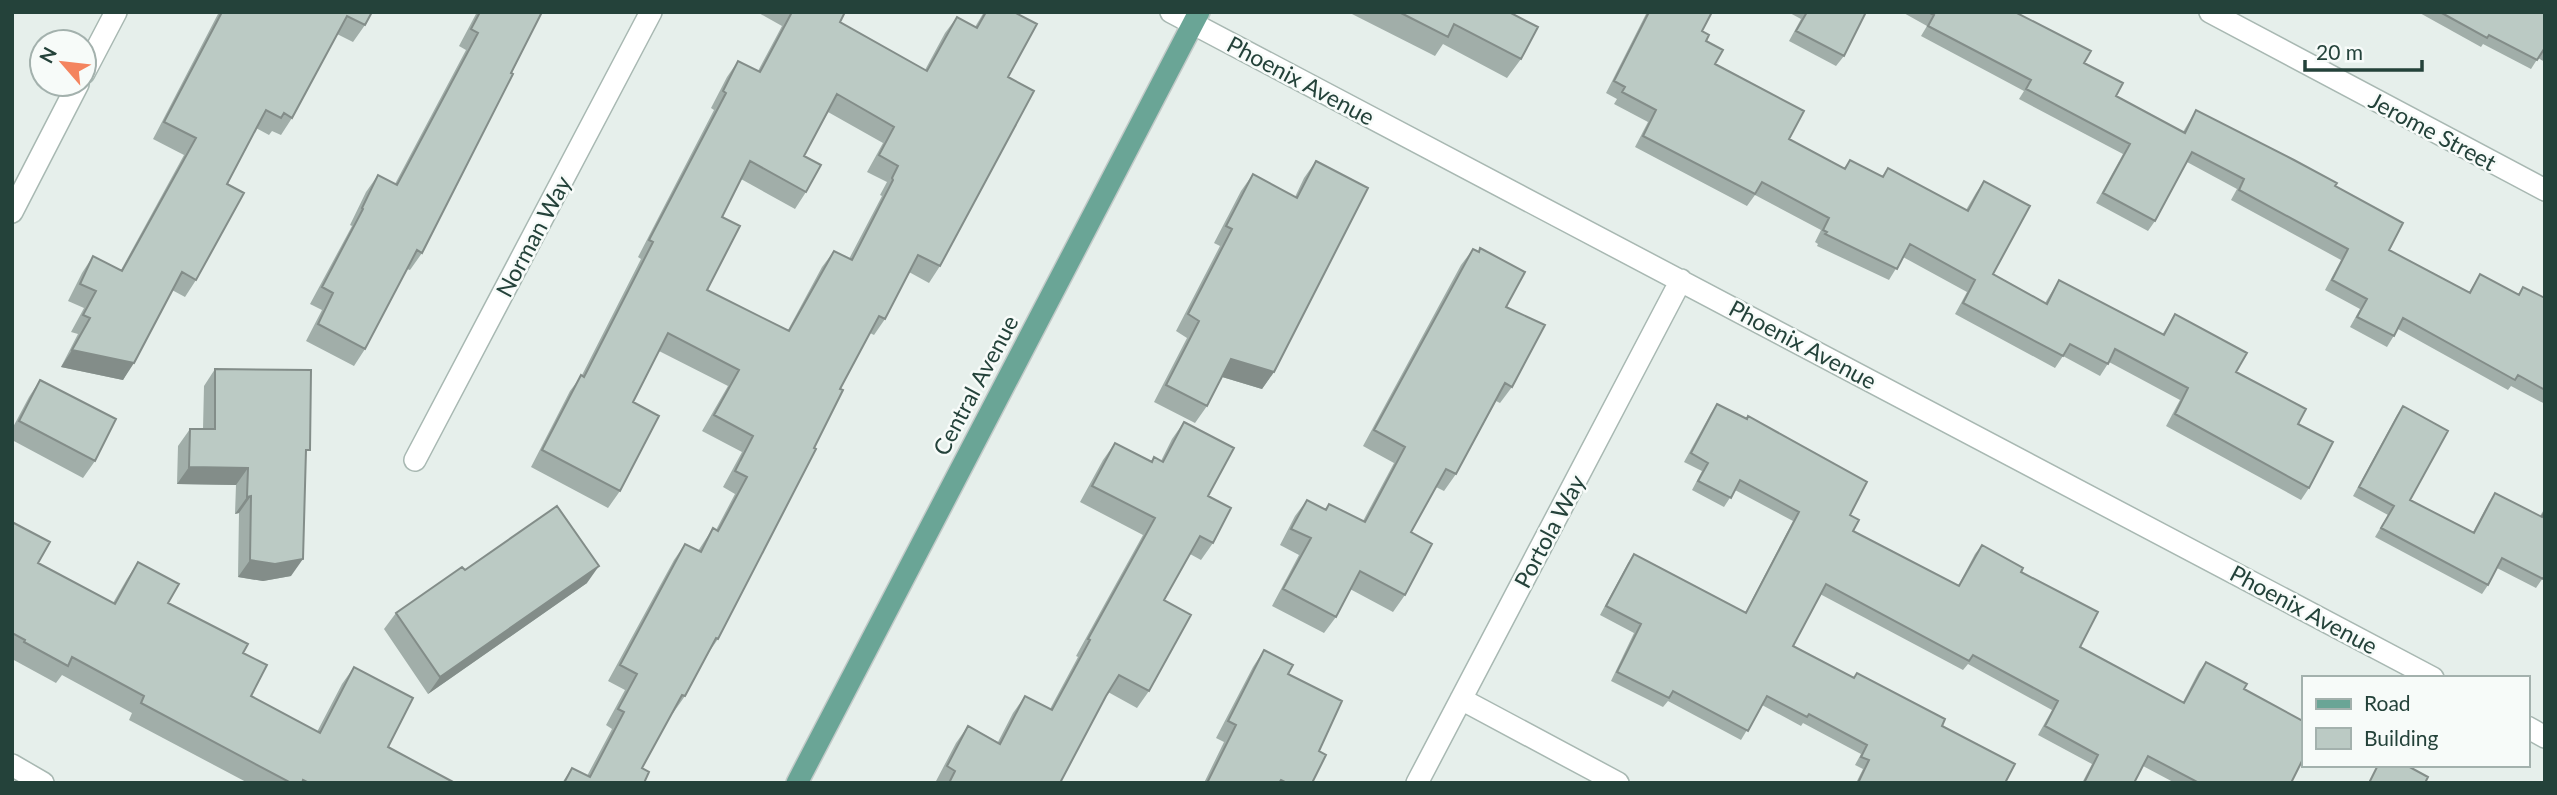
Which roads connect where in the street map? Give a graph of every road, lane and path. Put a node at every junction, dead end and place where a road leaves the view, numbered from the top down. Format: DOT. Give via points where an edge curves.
graph roads {
  1 [pos="116,12"];
  2 [pos="651,12"];
  3 [pos="1171,12"];
  4 [pos="2210,12"];
  5 [pos="1197,18"];
  6 [pos="98,46"];
  7 [pos="71,98"];
  8 [pos="2545,190"];
  9 [pos="12,212"];
  10 [pos="1681,279"];
  11 [pos="415,460"];
  12 [pos="2429,676"];
  13 [pos="1461,699"];
  14 [pos="2529,728"];
  15 [pos="2545,737"];
  16 [pos="12,765"];
  17 [pos="43,783"];
  18 [pos="797,783"];
  19 [pos="1417,783"];
  20 [pos="1618,783"];
  1 -- 6 [label="street"];
  2 -- 11 [label="street, Norman Way"];
  3 -- 5 [label="street, Phoenix Avenue"];
  4 -- 8 [label="street, Jerome Street"];
  5 -- 10 [label="street, Phoenix Avenue"];
  5 -- 18 [label="main road, Central Avenue"];
  7 -- 9 [label="street"];
  10 -- 12 [label="street, Phoenix Avenue"];
  10 -- 13 [label="street, Portola Way"];
  13 -- 19 [label="street, Portola Way"];
  13 -- 20 [label="street"];
  14 -- 15 [label="street"];
  16 -- 17 [label="street"];
}
